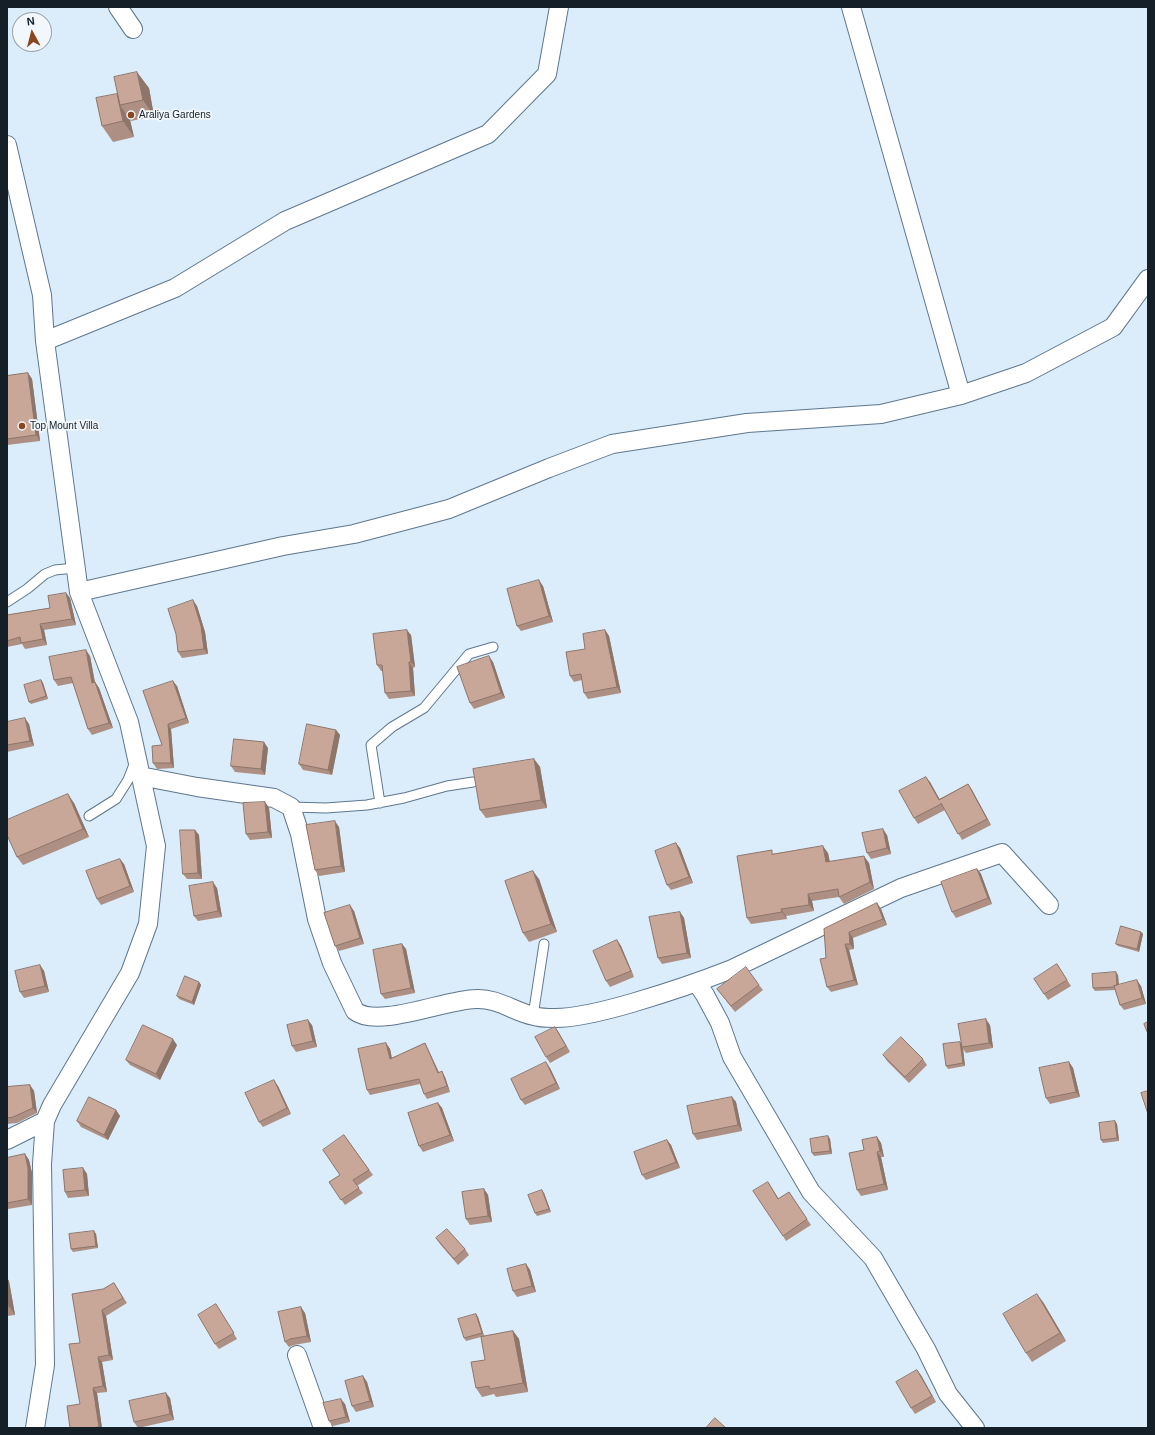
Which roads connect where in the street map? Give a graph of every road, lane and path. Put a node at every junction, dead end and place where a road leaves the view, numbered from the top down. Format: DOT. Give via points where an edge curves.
graph roads {
  1 [pos="118,7"];
  2 [pos="559,7"];
  3 [pos="851,7"];
  4 [pos="133,29"];
  5 [pos="7,145"];
  6 [pos="1148,279"];
  7 [pos="45,341"];
  8 [pos="961,395"];
  9 [pos="75,568"];
  10 [pos="79,592"];
  11 [pos="7,602"];
  12 [pos="493,647"];
  13 [pos="136,759"];
  14 [pos="140,776"];
  15 [pos="473,782"];
  16 [pos="380,803"];
  17 [pos="291,807"];
  18 [pos="89,816"];
  19 [pos="1049,905"];
  20 [pos="544,944"];
  21 [pos="697,983"];
  22 [pos="533,1016"];
  23 [pos="45,1122"];
  24 [pos="7,1140"];
  25 [pos="297,1355"];
  26 [pos="35,1428"];
  27 [pos="323,1428"];
  28 [pos="975,1428"];
  1 -- 4 [label="street"];
  2 -- 7 [label="street" via="547,74 488,134 285,221 175,288"];
  3 -- 8 [label="street"];
  5 -- 7 [label="street" via="42,295"];
  6 -- 8 [label="street" via="1113,327 1026,373"];
  7 -- 9 [label="street"];
  8 -- 10 [label="street" via="881,414 747,423 612,444 449,509 354,534 282,546"];
  9 -- 10 [label="street"];
  9 -- 11 [label="lane" via="45,574"];
  10 -- 13 [label="street" via="129,722"];
  12 -- 16 [label="lane" via="469,654 424,708 392,727 371,745"];
  13 -- 14 [label="street"];
  13 -- 18 [label="lane" via="128,780 116,799"];
  14 -- 17 [label="street" via="274,798"];
  14 -- 23 [label="street" via="156,846 148,924 130,973 52,1105"];
  15 -- 16 [label="lane"];
  16 -- 17 [label="lane" via="326,808"];
  17 -- 22 [label="street" via="300,834 318,919 332,963 361,1016 413,1013 477,998 501,1003"];
  19 -- 21 [label="street" via="1002,853 901,888 732,969"];
  20 -- 22 [label="lane"];
  21 -- 22 [label="street" via="599,1013 556,1018"];
  21 -- 28 [label="street" via="720,1023 732,1057 811,1192 873,1258 926,1349 948,1394"];
  23 -- 24 [label="street"];
  23 -- 26 [label="street" via="42,1164 45,1365"];
  25 -- 27 [label="street"];
}
